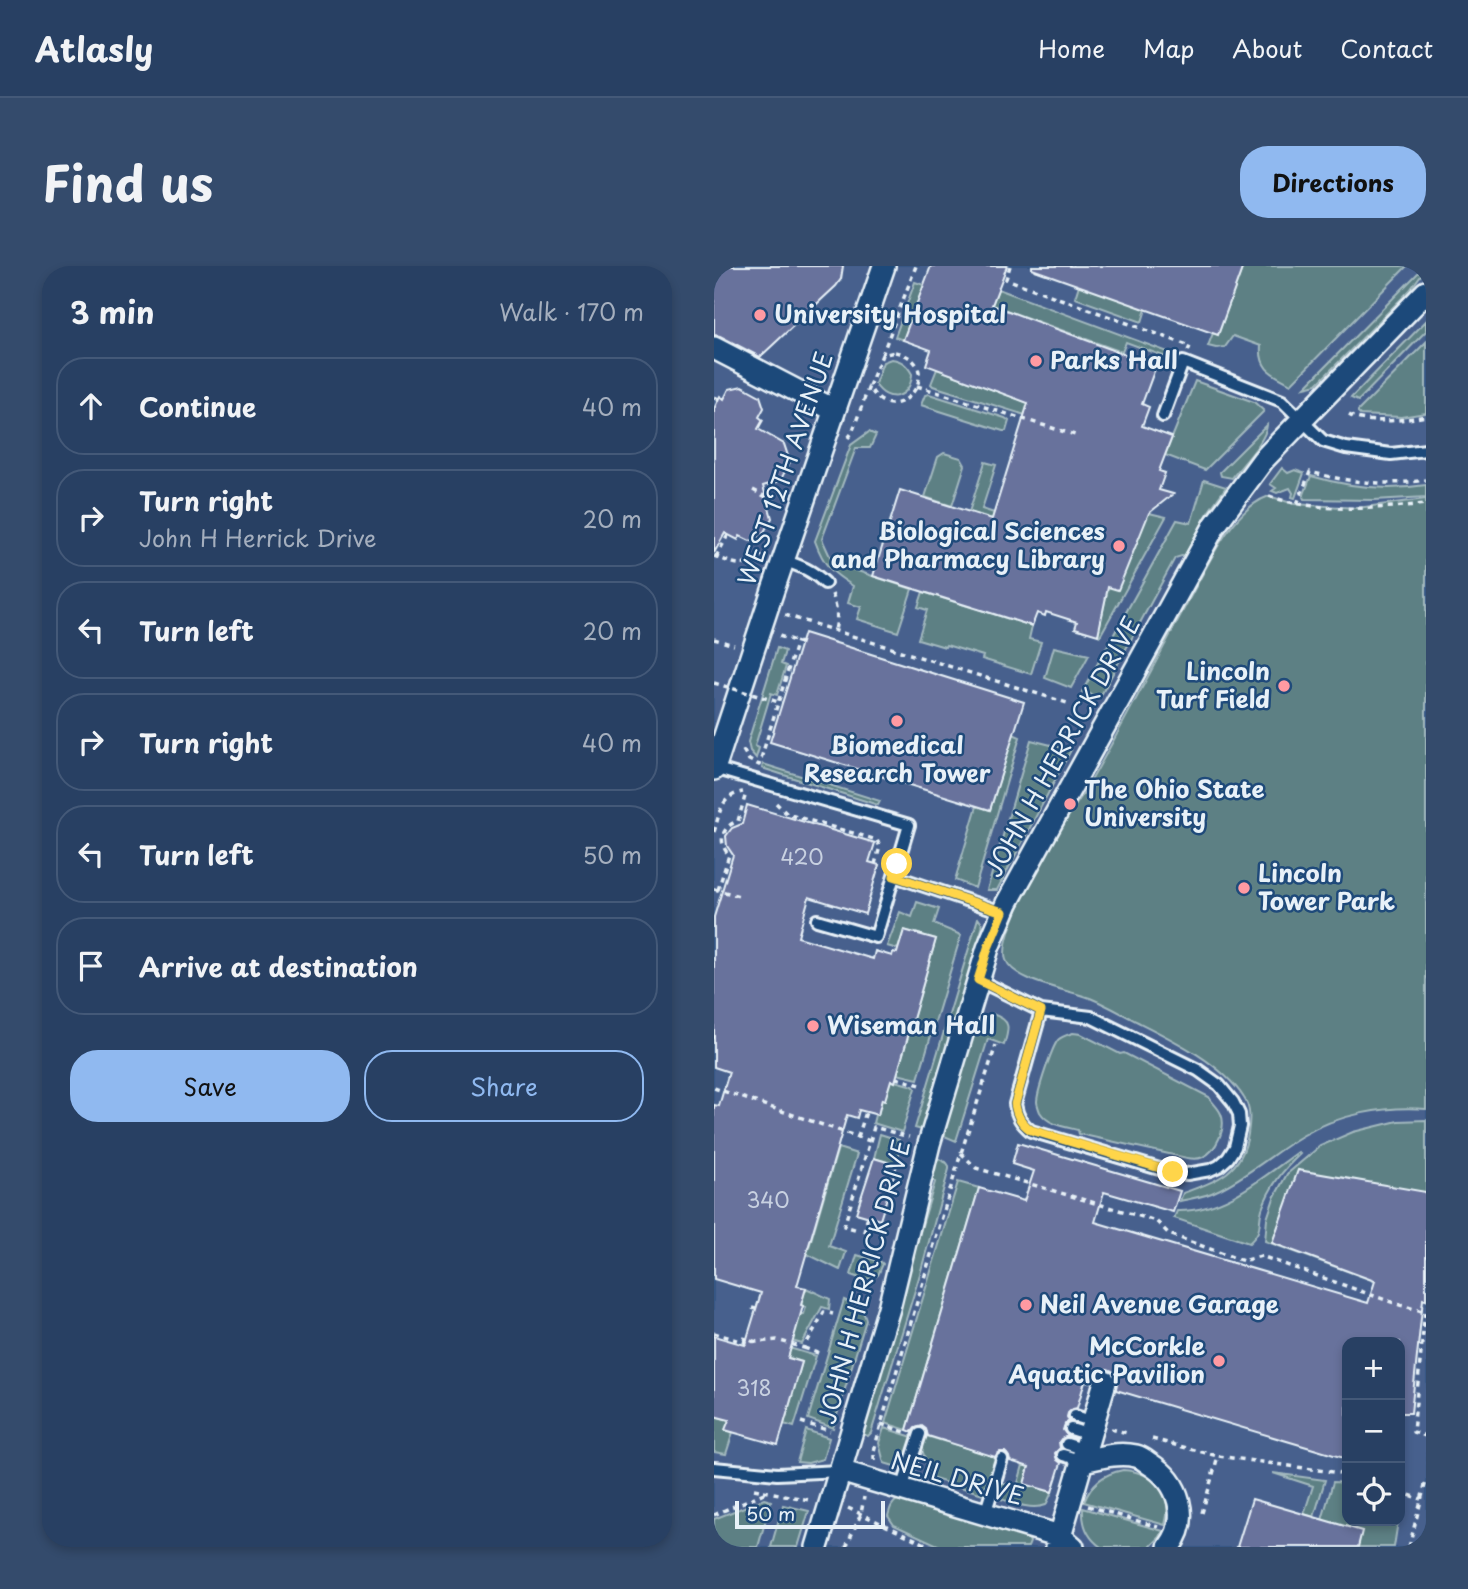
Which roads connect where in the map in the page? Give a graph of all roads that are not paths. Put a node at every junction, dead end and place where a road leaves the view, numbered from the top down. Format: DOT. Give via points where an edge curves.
graph roads {
  1 [pos="884,266"];
  2 [pos="1426,292"];
  3 [pos="714,348"];
  4 [pos="834,410"];
  5 [pos="1163,416"];
  6 [pos="1301,421"];
  7 [pos="1426,450"];
  8 [pos="774,556"];
  9 [pos="825,583"];
  10 [pos="714,768"];
  11 [pos="894,876"];
  12 [pos="1003,912"];
  13 [pos="817,920"];
  14 [pos="978,980"];
  15 [pos="1041,1011"];
  16 [pos="1105,1382"];
  17 [pos="920,1434"];
  18 [pos="1080,1437"];
  19 [pos="1002,1459"];
  20 [pos="714,1468"];
  21 [pos="840,1471"];
  22 [pos="904,1482"];
  23 [pos="985,1514"];
  24 [pos="1166,1538"];
  25 [pos="1063,1543"];
  26 [pos="817,1547"];
  1 -- 4 [label="street, WEST 12TH AVENUE"];
  2 -- 6 [label="street, JOHN H HERRICK DRIVE"];
  3 -- 4 [label="street"];
  4 -- 8 [label="street, WEST 12TH AVENUE"];
  5 -- 6 [label="lane" via="1183,362 1282,401"];
  6 -- 7 [label="lane" via="1323,441 1346,448 1391,454"];
  6 -- 12 [label="street, JOHN H HERRICK DRIVE" via="1263,460 1215,525"];
  8 -- 9 [label="lane" via="807,568"];
  8 -- 10 [label="street, WEST 12TH AVENUE"];
  10 -- 11 [label="lane" via="909,825"];
  11 -- 12 [label="lane"];
  11 -- 13 [label="lane" via="876,937"];
  12 -- 14 [label="street, JOHN H HERRICK DRIVE"];
  14 -- 15 [label="lane"];
  14 -- 21 [label="street, JOHN H HERRICK DRIVE"];
  15 -- 15 [label="lane" via="1015,1104 1022,1124 1173,1172 1210,1170 1228,1158 1238,1138 1239,1114 1219,1086 1198,1070 1091,1017"];
  16 -- 18 [label="street, NEIL DRIVE"];
  17 -- 22 [label="lane"];
  18 -- 24 [label="street" via="1115,1454 1138,1456 1161,1470 1176,1490 1181,1514 1175,1539"];
  18 -- 25 [label="street, NEIL DRIVE"];
  19 -- 23 [label="lane"];
  20 -- 21 [label="lane" via="777,1474"];
  21 -- 22 [label="street, NEIL DRIVE"];
  21 -- 26 [label="street, JOHN H HERRICK DRIVE"];
  22 -- 23 [label="street, NEIL DRIVE"];
  23 -- 25 [label="street, NEIL DRIVE"];
}
